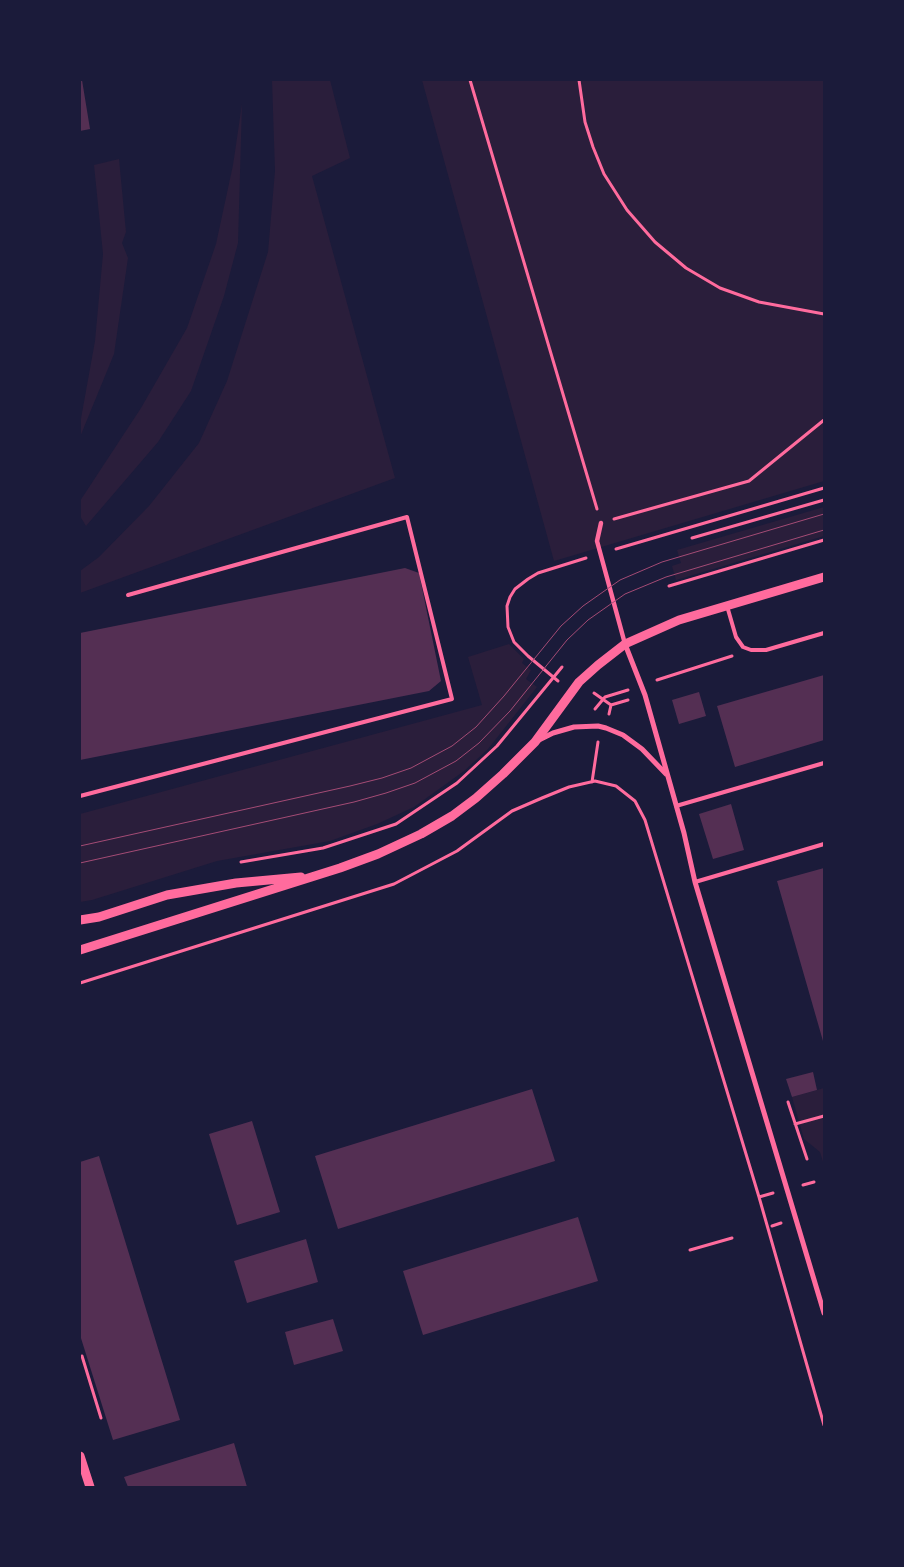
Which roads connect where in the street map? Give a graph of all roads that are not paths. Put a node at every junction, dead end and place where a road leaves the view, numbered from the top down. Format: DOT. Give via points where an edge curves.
graph roads {
  1 [pos="601,523"];
  2 [pos="824,577"];
  3 [pos="128,595"];
  4 [pos="727,606"];
  5 [pos="824,633"];
  6 [pos="625,644"];
  7 [pos="535,742"];
  8 [pos="824,763"];
  9 [pos="668,776"];
  10 [pos="80,796"];
  11 [pos="676,806"];
  12 [pos="824,844"];
  13 [pos="319,875"];
  14 [pos="695,882"];
  15 [pos="80,920"];
  16 [pos="80,950"];
  17 [pos="824,1313"];
  18 [pos="80,1456"];
  19 [pos="90,1487"];
  1 -- 6 [label="street" via="597,541"];
  2 -- 4 [label="street"];
  3 -- 10 [label="lane" via="407,517 452,699"];
  4 -- 5 [label="lane" via="736,637 744,648 751,650 766,650"];
  4 -- 6 [label="street" via="679,620"];
  6 -- 7 [label="street" via="580,682"];
  6 -- 9 [label="street" via="645,695"];
  7 -- 9 [label="street" via="574,727 606,728 623,735 642,749"];
  7 -- 13 [label="street" via="490,786 441,823 378,854"];
  8 -- 11 [label="lane"];
  9 -- 11 [label="street"];
  11 -- 14 [label="street"];
  12 -- 14 [label="lane"];
  13 -- 15 [label="street" via="167,895"];
  13 -- 16 [label="street"];
  14 -- 17 [label="street"];
  18 -- 19 [label="street"];
}
